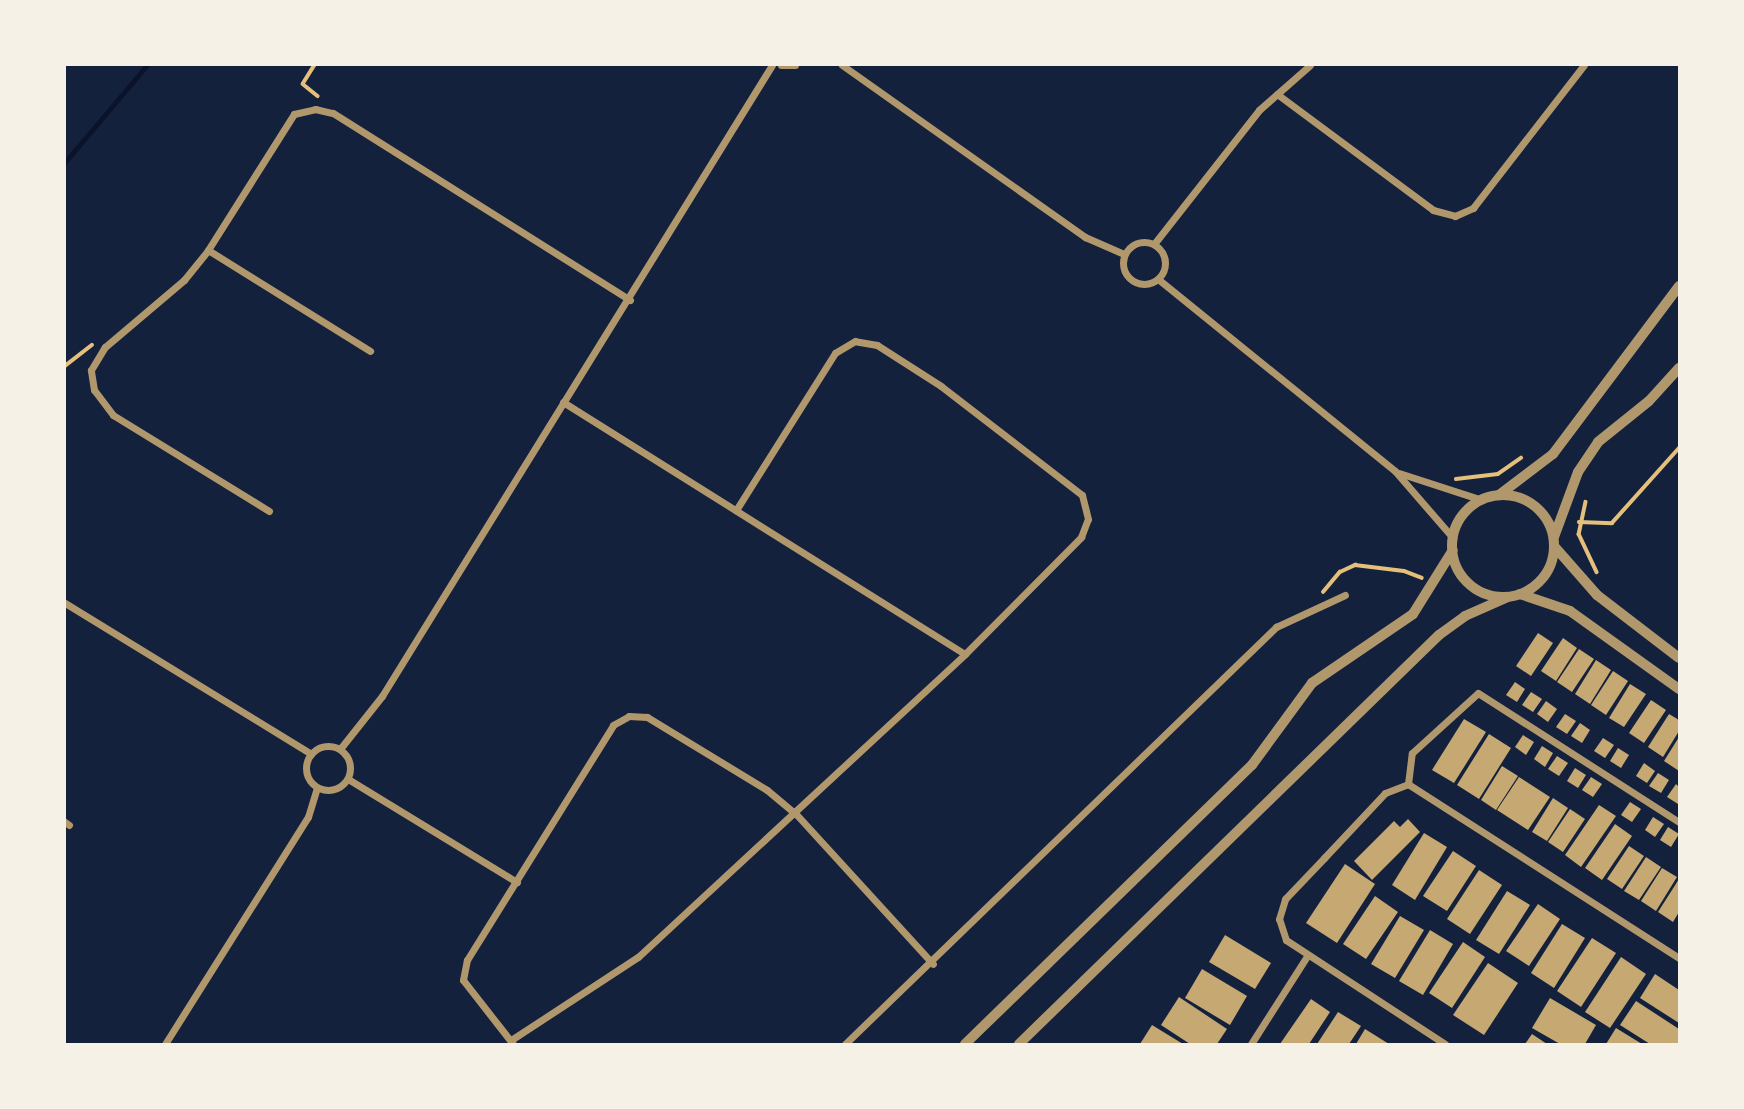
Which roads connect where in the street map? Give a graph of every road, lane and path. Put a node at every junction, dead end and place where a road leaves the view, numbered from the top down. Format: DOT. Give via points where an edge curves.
graph roads {
  1 [pos="315,65"];
  2 [pos="772,65"];
  3 [pos="781,65"];
  4 [pos="795,65"];
  5 [pos="842,65"];
  6 [pos="1310,65"];
  7 [pos="1584,65"];
  8 [pos="303,83"];
  9 [pos="1277,94"];
  10 [pos="1154,244"];
  11 [pos="208,250"];
  12 [pos="1124,254"];
  13 [pos="1157,279"];
  14 [pos="1679,286"];
  15 [pos="630,300"];
  16 [pos="105,347"];
  17 [pos="370,351"];
  18 [pos="65,366"];
  19 [pos="1679,368"];
  20 [pos="563,402"];
  21 [pos="1679,448"];
  22 [pos="1395,471"];
  23 [pos="1499,495"];
  24 [pos="1482,500"];
  25 [pos="1586,502"];
  26 [pos="736,510"];
  27 [pos="269,511"];
  28 [pos="1579,522"];
  29 [pos="1453,538"];
  30 [pos="1554,542"];
  31 [pos="1453,550"];
  32 [pos="1599,576"];
  33 [pos="1429,581"];
  34 [pos="1520,594"];
  35 [pos="1345,595"];
  36 [pos="1508,597"];
  37 [pos="1318,599"];
  38 [pos="65,603"];
  39 [pos="965,654"];
  40 [pos="1679,658"];
  41 [pos="1679,689"];
  42 [pos="340,749"];
  43 [pos="310,753"];
  44 [pos="348,779"];
  45 [pos="1408,784"];
  46 [pos="317,788"];
  47 [pos="796,814"];
  48 [pos="1679,822"];
  49 [pos="517,882"];
  50 [pos="1307,956"];
  51 [pos="1679,958"];
  52 [pos="933,964"];
  53 [pos="512,1042"];
  54 [pos="164,1044"];
  55 [pos="845,1044"];
  56 [pos="965,1044"];
  57 [pos="1020,1044"];
  58 [pos="1251,1044"];
  59 [pos="1445,1044"];
  1 -- 8 [label="path"];
  2 -- 15 [label="street"];
  3 -- 4 [label="street"];
  5 -- 12 [label="street" via="1085,237"];
  6 -- 9 [label="street"];
  7 -- 9 [label="street" via="1473,208 1455,216 1433,210"];
  9 -- 10 [label="street" via="1259,110"];
  10 -- 12 [label="street" via="1137,243"];
  10 -- 13 [label="street" via="1164,257"];
  11 -- 15 [label="street" via="286,122 305,109 324,109"];
  11 -- 16 [label="street" via="184,280"];
  11 -- 17 [label="street"];
  12 -- 13 [label="street" via="1128,277 1142,284"];
  13 -- 22 [label="street"];
  14 -- 23 [label="street" via="1553,454"];
  15 -- 20 [label="street"];
  16 -- 18 [label="path" via="90,344"];
  16 -- 27 [label="street" via="91,370 94,390 113,415"];
  19 -- 30 [label="street" via="1593,448 1578,472"];
  20 -- 26 [label="street"];
  20 -- 42 [label="street" via="382,696"];
  21 -- 28 [label="path" via="1612,523"];
  22 -- 24 [label="street"];
  22 -- 29 [label="street"];
  23 -- 24 [label="street"];
  23 -- 30 [label="street" via="1534,506"];
  24 -- 29 [label="street" via="1463,515"];
  25 -- 28 [label="path"];
  26 -- 39 [label="street"];
  26 -- 39 [label="street" via="835,353 855,341 877,345 942,386 1082,495 1088,519 1081,537"];
  28 -- 32 [label="path" via="1582,546"];
  29 -- 31 [label="street"];
  30 -- 34 [label="street" via="1542,579"];
  30 -- 40 [label="street" via="1597,595"];
  31 -- 36 [label="street" via="1459,570 1474,587"];
  31 -- 56 [label="street" via="1413,614 1312,683 1252,765"];
  33 -- 37 [label="path" via="1404,571 1355,565 1340,572"];
  34 -- 36 [label="street"];
  34 -- 41 [label="street" via="1570,611"];
  35 -- 52 [label="street" via="1276,627"];
  36 -- 57 [label="street" via="1439,635"];
  38 -- 43 [label="street"];
  39 -- 47 [label="street"];
  42 -- 43 [label="street" via="324,745"];
  42 -- 44 [label="street" via="350,762"];
  43 -- 46 [label="street" via="305,768"];
  44 -- 46 [label="street" via="334,790"];
  44 -- 49 [label="street"];
  45 -- 48 [label="street" via="1412,753 1478,693"];
  45 -- 50 [label="street" via="1385,793 1285,899 1279,919 1286,940"];
  45 -- 51 [label="street"];
  46 -- 54 [label="street" via="308,817"];
  47 -- 49 [label="street" via="767,790 647,717 629,716 613,725"];
  47 -- 52 [label="street"];
  47 -- 53 [label="street" via="638,957"];
  49 -- 53 [label="street" via="467,960 463,980"];
  50 -- 58 [label="street"];
  50 -- 59 [label="street"];
  52 -- 55 [label="street"];
}
